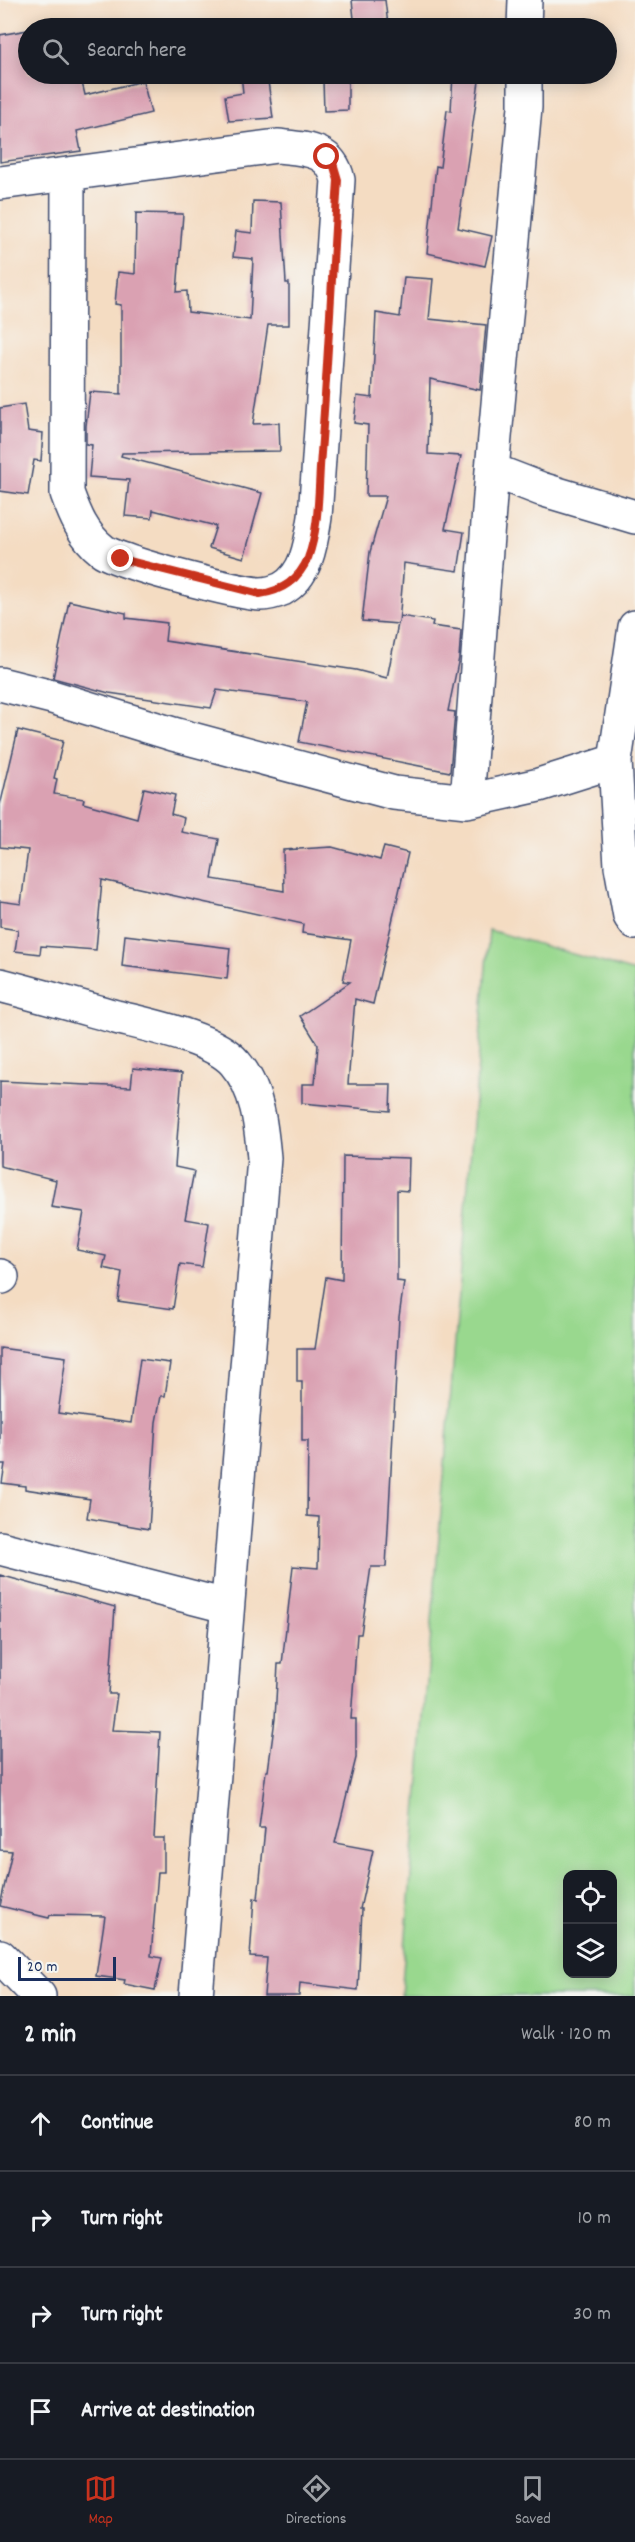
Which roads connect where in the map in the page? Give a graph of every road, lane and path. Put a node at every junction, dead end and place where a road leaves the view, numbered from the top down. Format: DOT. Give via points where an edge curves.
graph roads {
  1 [pos="525,0"];
  2 [pos="524,18"];
  3 [pos="525,84"];
  4 [pos="68,174"];
  5 [pos="0,183"];
  6 [pos="492,470"];
  7 [pos="635,517"];
  8 [pos="635,627"];
  9 [pos="0,684"];
  10 [pos="615,761"];
  11 [pos="467,801"];
  12 [pos="635,923"];
  13 [pos="0,985"];
  14 [pos="0,1548"];
  15 [pos="226,1606"];
  16 [pos="0,1956"];
  17 [pos="39,1996"];
  18 [pos="196,1996"];
  1 -- 2 [label="street"];
  3 -- 6 [label="street"];
  4 -- 4 [label="street" via="277,146 305,149 333,163 338,180 315,518 307,559 291,583 281,589 260,594 121,559 103,552 77,520 67,493"];
  4 -- 5 [label="street"];
  6 -- 7 [label="street"];
  6 -- 11 [label="street"];
  8 -- 10 [label="street"];
  9 -- 11 [label="street" via="394,793"];
  10 -- 11 [label="street" via="539,786"];
  10 -- 12 [label="street" via="621,866 630,916"];
  13 -- 15 [label="street" via="175,1033 215,1048 235,1062 255,1100 264,1158"];
  14 -- 15 [label="street"];
  15 -- 18 [label="street"];
  16 -- 17 [label="street"];
}
